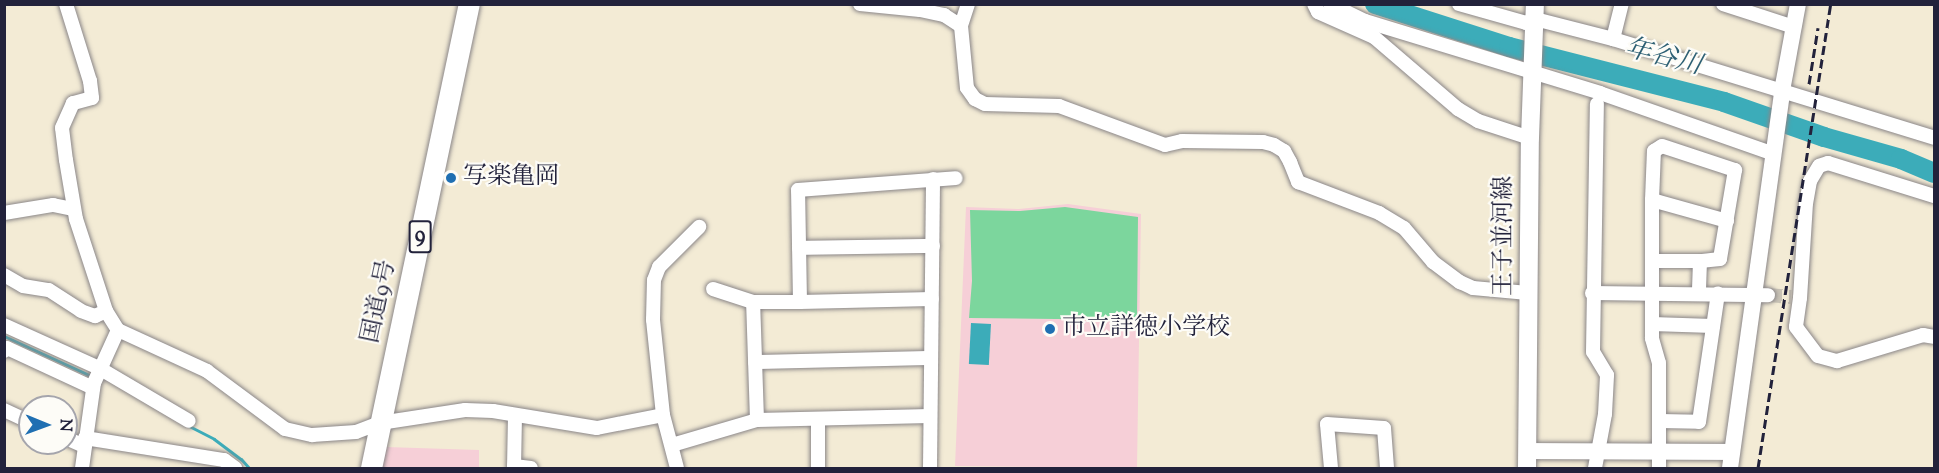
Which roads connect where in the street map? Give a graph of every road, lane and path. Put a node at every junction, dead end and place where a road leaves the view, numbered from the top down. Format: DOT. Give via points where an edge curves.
graph roads {
  1 [pos="66,4"];
  2 [pos="469,4"];
  3 [pos="860,4"];
  4 [pos="968,4"];
  5 [pos="1314,4"];
  6 [pos="1330,4"];
  7 [pos="1459,4"];
  8 [pos="1622,4"];
  9 [pos="1798,4"];
  10 [pos="1728,5"];
  11 [pos="1535,18"];
  12 [pos="961,26"];
  13 [pos="1794,27"];
  14 [pos="1613,39"];
  15 [pos="1533,69"];
  16 [pos="1782,96"];
  17 [pos="1597,104"];
  18 [pos="1530,138"];
  19 [pos="1935,138"];
  20 [pos="1774,147"];
  21 [pos="956,178"];
  22 [pos="933,179"];
  23 [pos="1935,196"];
  24 [pos="1652,200"];
  25 [pos="74,209"];
  26 [pos="4,213"];
  27 [pos="1727,221"];
  28 [pos="699,227"];
  29 [pos="933,246"];
  30 [pos="799,248"];
  31 [pos="1653,261"];
  32 [pos="1700,261"];
  33 [pos="4,275"];
  34 [pos="713,289"];
  35 [pos="1528,293"];
  36 [pos="1592,293"];
  37 [pos="1653,293"];
  38 [pos="1699,293"];
  39 [pos="1718,293"];
  40 [pos="1762,294"];
  41 [pos="932,299"];
  42 [pos="753,302"];
  43 [pos="800,302"];
  44 [pos="106,311"];
  45 [pos="1652,324"];
  46 [pos="4,325"];
  47 [pos="1713,326"];
  48 [pos="118,330"];
  49 [pos="1935,337"];
  50 [pos="4,351"];
  51 [pos="931,358"];
  52 [pos="755,362"];
  53 [pos="99,368"];
  54 [pos="93,388"];
  55 [pos="4,410"];
  56 [pos="515,415"];
  57 [pos="663,415"];
  58 [pos="18,416"];
  59 [pos="930,416"];
  60 [pos="818,419"];
  61 [pos="757,420"];
  62 [pos="189,421"];
  63 [pos="1660,421"];
  64 [pos="380,423"];
  65 [pos="78,441"];
  66 [pos="85,442"];
  67 [pos="672,445"];
  68 [pos="1598,451"];
  69 [pos="1659,451"];
  70 [pos="1527,460"];
  71 [pos="1731,460"];
  72 [pos="227,466"];
  73 [pos="514,467"];
  74 [pos="81,468"];
  75 [pos="371,468"];
  76 [pos="531,468"];
  77 [pos="677,468"];
  78 [pos="818,468"];
  79 [pos="930,468"];
  80 [pos="1331,468"];
  81 [pos="1387,468"];
  82 [pos="1595,468"];
  83 [pos="1659,468"];
  1 -- 25 [label="street" via="93,98 73,103 62,128"];
  2 -- 64 [label="highway, 国道9号 / 9"];
  3 -- 12 [label="street" via="944,15"];
  4 -- 12 [label="street"];
  5 -- 18 [label="street" via="1318,12 1374,37 1458,109"];
  6 -- 15 [label="street" via="1365,21"];
  7 -- 11 [label="street" via="1526,23"];
  8 -- 14 [label="street"];
  9 -- 13 [label="street"];
  10 -- 13 [label="street"];
  11 -- 14 [label="street"];
  11 -- 15 [label="main road, 王子並河線"];
  12 -- 35 [label="street" via="967,88 985,104 1059,106 1165,145 1182,141 1274,145 1284,151 1298,182 1380,213 1404,228 1433,262 1460,282 1473,288"];
  13 -- 16 [label="street"];
  14 -- 16 [label="street"];
  15 -- 18 [label="main road, 王子並河線"];
  15 -- 20 [label="street"];
  16 -- 19 [label="street"];
  16 -- 20 [label="street"];
  17 -- 36 [label="street"];
  18 -- 35 [label="main road, 王子並河線"];
  20 -- 40 [label="street"];
  21 -- 22 [label="street"];
  22 -- 29 [label="street"];
  22 -- 30 [label="street" via="798,190"];
  23 -- 49 [label="street" via="1828,163 1819,166 1810,181 1806,203 1796,298 1796,327 1818,356 1836,361 1923,335"];
  24 -- 27 [label="street"];
  24 -- 27 [label="street" via="1654,151 1662,147 1735,170"];
  24 -- 31 [label="street"];
  25 -- 26 [label="street" via="53,205"];
  25 -- 44 [label="street"];
  27 -- 32 [label="street" via="1720,259"];
  28 -- 57 [label="street" via="659,267 654,280 653,320"];
  29 -- 30 [label="street"];
  29 -- 41 [label="street"];
  30 -- 43 [label="street"];
  31 -- 32 [label="street"];
  31 -- 37 [label="street"];
  32 -- 38 [label="street"];
  33 -- 44 [label="street" via="23,286 49,290 95,316"];
  34 -- 42 [label="street"];
  35 -- 70 [label="main road, 王子並河線"];
  36 -- 37 [label="street"];
  36 -- 68 [label="street" via="1593,351 1607,375"];
  37 -- 38 [label="street"];
  37 -- 45 [label="street"];
  38 -- 39 [label="street"];
  39 -- 40 [label="street"];
  39 -- 47 [label="street"];
  40 -- 71 [label="street"];
  41 -- 43 [label="street"];
  41 -- 51 [label="street"];
  42 -- 43 [label="street"];
  42 -- 52 [label="street"];
  44 -- 48 [label="street"];
  45 -- 47 [label="street"];
  45 -- 63 [label="street" via="1659,363"];
  46 -- 53 [label="street"];
  47 -- 63 [label="street" via="1699,422"];
  48 -- 53 [label="street"];
  48 -- 64 [label="street" via="207,371 285,429 312,435 356,432"];
  50 -- 54 [label="street" via="8,348"];
  51 -- 52 [label="street"];
  51 -- 59 [label="street"];
  52 -- 61 [label="street"];
  53 -- 54 [label="street"];
  53 -- 62 [label="street"];
  54 -- 66 [label="street"];
  55 -- 58 [label="street"];
  56 -- 57 [label="street" via="597,428"];
  56 -- 64 [label="street" via="465,410"];
  56 -- 73 [label="street"];
  57 -- 67 [label="street"];
  59 -- 60 [label="street"];
  59 -- 79 [label="street"];
  60 -- 61 [label="street"];
  60 -- 78 [label="street"];
  61 -- 67 [label="street"];
  63 -- 69 [label="street"];
  64 -- 75 [label="highway, 国道9号 / 9"];
  65 -- 66 [label="street"];
  66 -- 72 [label="street"];
  66 -- 74 [label="street"];
  67 -- 77 [label="street"];
  68 -- 69 [label="street"];
  68 -- 70 [label="street"];
  68 -- 82 [label="street"];
  69 -- 71 [label="street"];
  69 -- 83 [label="street"];
  73 -- 76 [label="street"];
  80 -- 81 [label="street" via="1327,424 1384,428"];
}
